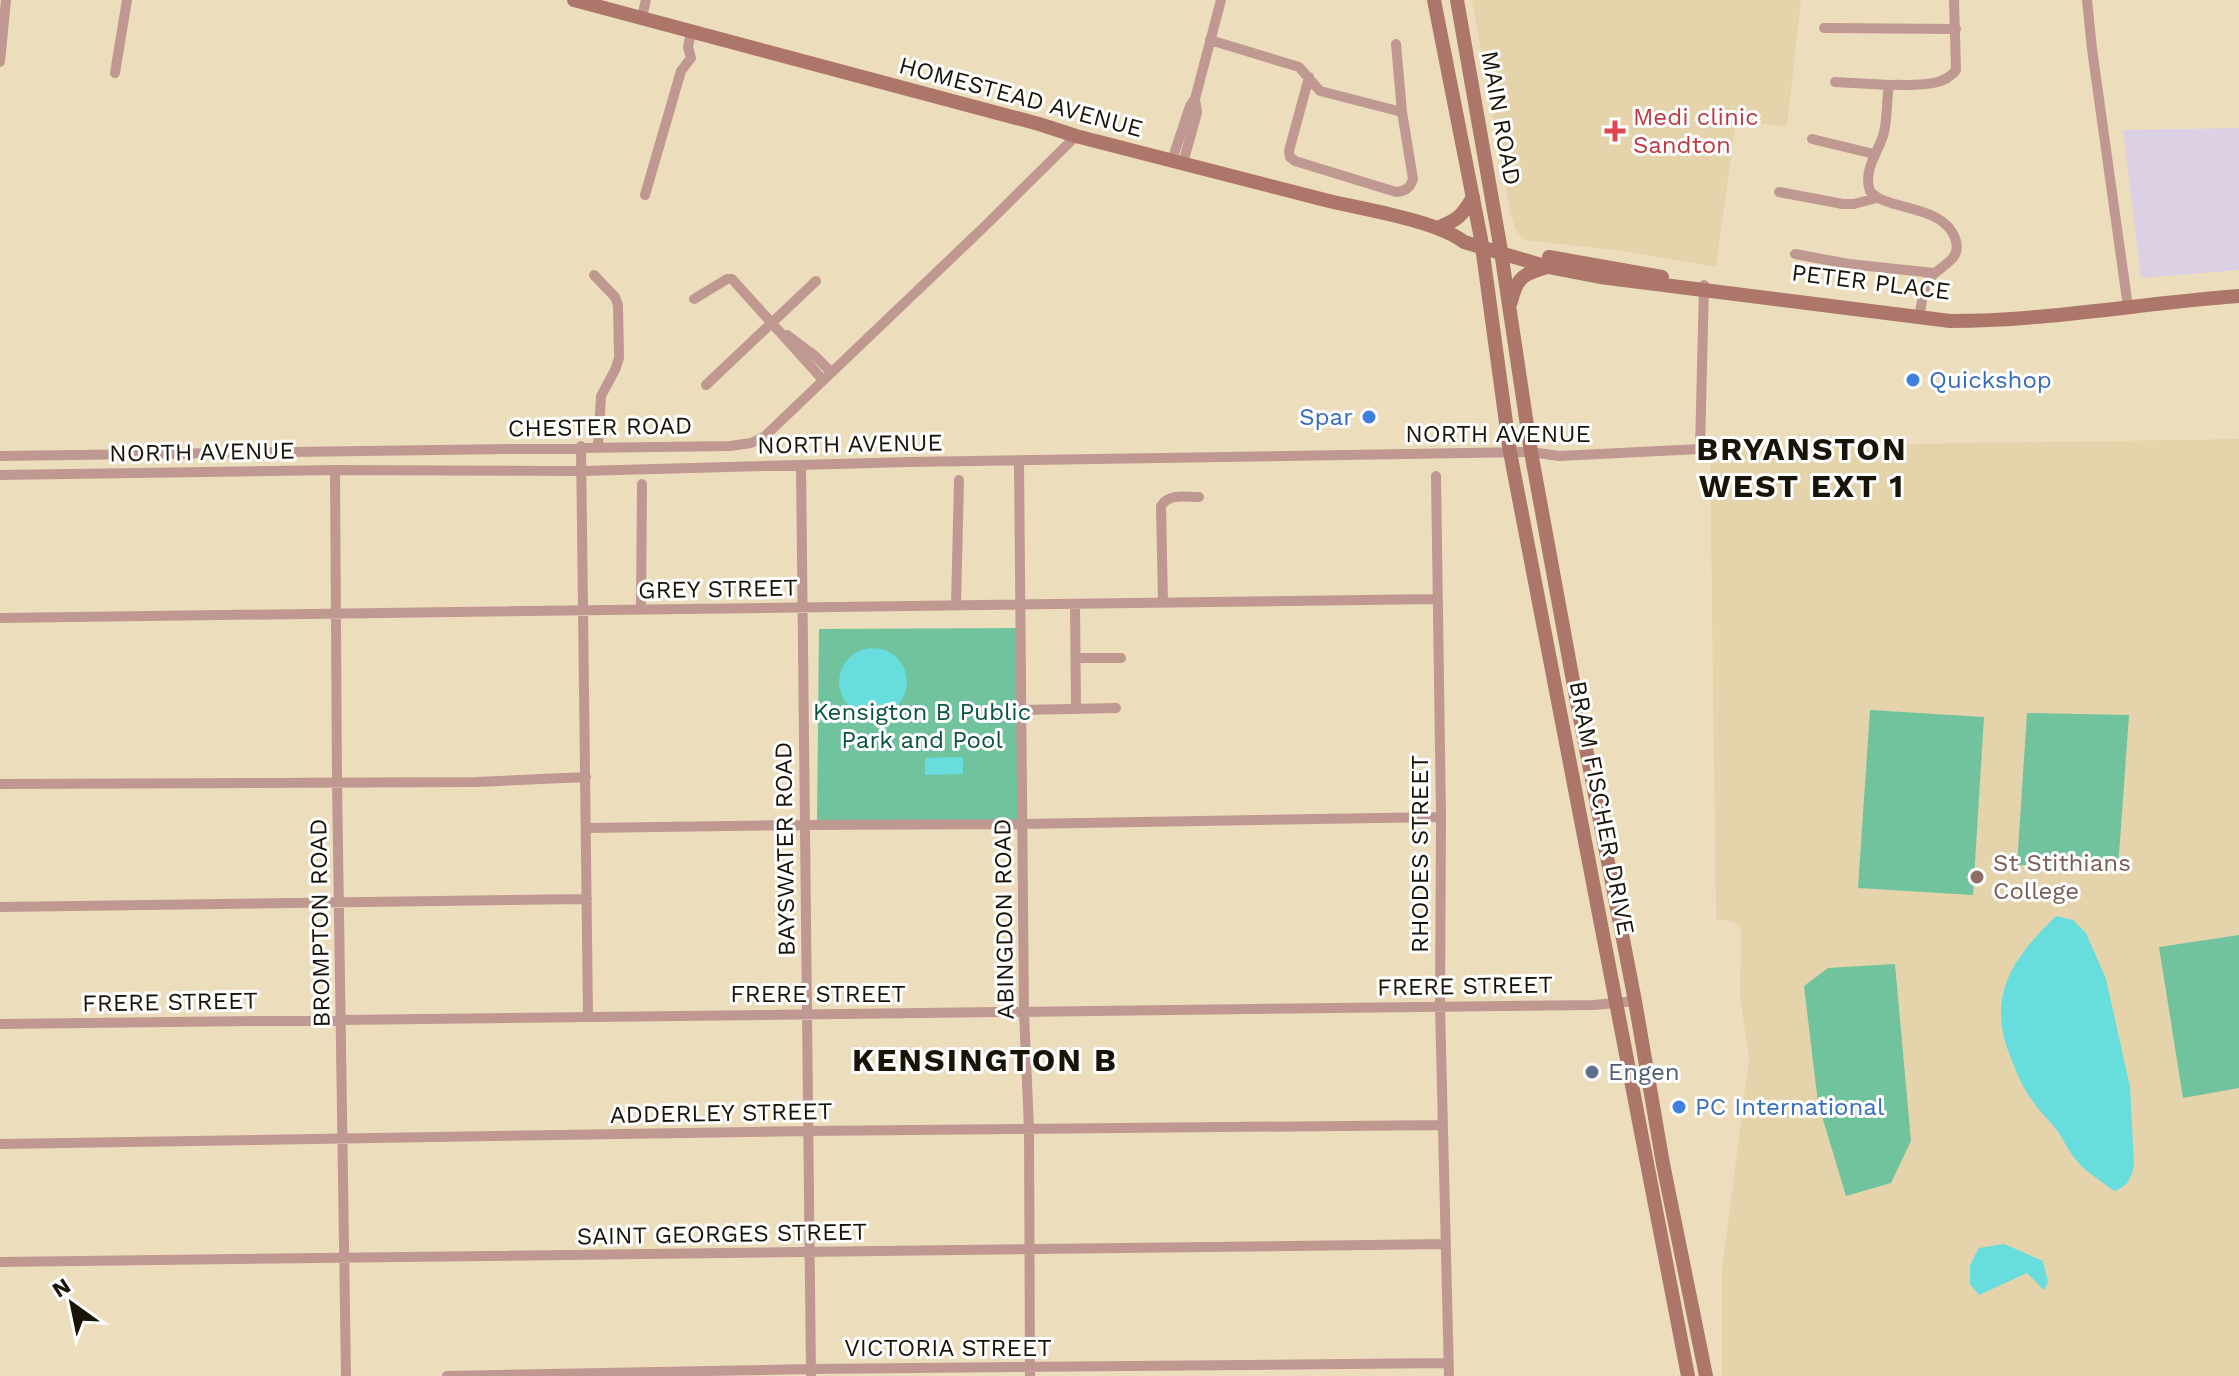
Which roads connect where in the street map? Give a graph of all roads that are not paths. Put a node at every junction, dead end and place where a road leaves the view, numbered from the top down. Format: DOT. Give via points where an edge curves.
graph roads {
  1 [pos="6,0"];
  2 [pos="127,0"];
  3 [pos="574,0"];
  4 [pos="646,0"];
  5 [pos="1221,0"];
  6 [pos="1434,0"];
  7 [pos="1457,0"];
  8 [pos="1954,0"];
  9 [pos="2087,0"];
  10 [pos="642,17"];
  11 [pos="1824,28"];
  12 [pos="1956,29"];
  13 [pos="689,40"];
  14 [pos="1210,40"];
  15 [pos="1396,44"];
  16 [pos="0,62"];
  17 [pos="115,73"];
  18 [pos="1309,77"];
  19 [pos="1835,82"];
  20 [pos="1889,85"];
  21 [pos="1402,112"];
  22 [pos="1076,136"];
  23 [pos="1812,139"];
  24 [pos="1874,154"];
  25 [pos="1177,161"];
  26 [pos="1779,192"];
  27 [pos="645,195"];
  28 [pos="1473,197"];
  29 [pos="1876,198"];
  30 [pos="1437,228"];
  31 [pos="1481,243"];
  32 [pos="1501,249"];
  33 [pos="1795,254"];
  34 [pos="1548,267"];
  35 [pos="1934,273"];
  36 [pos="594,275"];
  37 [pos="816,281"];
  38 [pos="1704,287"];
  39 [pos="2239,289"];
  40 [pos="2239,296"];
  41 [pos="694,299"];
  42 [pos="2128,302"];
  43 [pos="1511,306"];
  44 [pos="1920,313"];
  45 [pos="774,324"];
  46 [pos="827,376"];
  47 [pos="706,385"];
  48 [pos="581,446"];
  49 [pos="598,446"];
  50 [pos="1510,452"];
  51 [pos="1531,452"];
  52 [pos="0,456"];
  53 [pos="1019,462"];
  54 [pos="801,465"];
  55 [pos="335,470"];
  56 [pos="582,471"];
  57 [pos="0,475"];
  58 [pos="1436,476"];
  59 [pos="959,480"];
  60 [pos="642,484"];
  61 [pos="1199,497"];
  62 [pos="1437,599"];
  63 [pos="1163,603"];
  64 [pos="1020,604"];
  65 [pos="1075,604"];
  66 [pos="956,605"];
  67 [pos="802,607"];
  68 [pos="641,610"];
  69 [pos="583,612"];
  70 [pos="337,614"];
  71 [pos="0,618"];
  72 [pos="1076,658"];
  73 [pos="1121,658"];
  74 [pos="1116,708"];
  75 [pos="1076,709"];
  76 [pos="1021,710"];
  77 [pos="586,777"];
  78 [pos="337,782"];
  79 [pos="0,784"];
  80 [pos="1441,817"];
  81 [pos="1022,824"];
  82 [pos="804,825"];
  83 [pos="586,828"];
  84 [pos="587,899"];
  85 [pos="340,903"];
  86 [pos="0,907"];
  87 [pos="1635,1001"];
  88 [pos="1617,1002"];
  89 [pos="1440,1006"];
  90 [pos="1024,1012"];
  91 [pos="807,1014"];
  92 [pos="588,1016"];
  93 [pos="342,1021"];
  94 [pos="0,1024"];
  95 [pos="1443,1125"];
  96 [pos="1029,1129"];
  97 [pos="808,1131"];
  98 [pos="343,1140"];
  99 [pos="0,1144"];
  100 [pos="1445,1244"];
  101 [pos="1028,1250"];
  102 [pos="810,1253"];
  103 [pos="344,1258"];
  104 [pos="0,1262"];
  105 [pos="1448,1363"];
  106 [pos="811,1372"];
  107 [pos="1030,1372"];
  108 [pos="346,1376"];
  109 [pos="447,1376"];
  110 [pos="1449,1376"];
  111 [pos="1688,1376"];
  112 [pos="1706,1376"];
  1 -- 16 [label="street"];
  2 -- 17 [label="street"];
  3 -- 10 [label="main road, HOMESTEAD AVENUE"];
  4 -- 10 [label="street"];
  5 -- 14 [label="street"];
  6 -- 28 [label="main road, MAIN ROAD"];
  7 -- 32 [label="main road, MAIN ROAD"];
  8 -- 12 [label="street"];
  9 -- 42 [label="street"];
  10 -- 13 [label="main road, HOMESTEAD AVENUE"];
  11 -- 12 [label="street"];
  12 -- 20 [label="street" via="1956,70 1950,78"];
  13 -- 22 [label="main road, HOMESTEAD AVENUE"];
  13 -- 27 [label="street"];
  14 -- 18 [label="street" via="1299,67"];
  14 -- 25 [label="street"];
  15 -- 21 [label="street"];
  18 -- 21 [label="street" via="1320,91"];
  18 -- 21 [label="street" via="1289,151 1295,161 1403,191 1413,179"];
  19 -- 20 [label="street"];
  20 -- 24 [label="street" via="1882,138"];
  22 -- 25 [label="main road, HOMESTEAD AVENUE"];
  22 -- 46 [label="street, CHESTER ROAD"];
  23 -- 24 [label="street"];
  24 -- 29 [label="street" via="1868,186"];
  25 -- 30 [label="main road, HOMESTEAD AVENUE"];
  26 -- 29 [label="street" via="1843,204"];
  28 -- 30 [label="main road" via="1458,219"];
  28 -- 31 [label="main road, MAIN ROAD"];
  29 -- 35 [label="street" via="1915,208 1949,227 1956,253"];
  30 -- 31 [label="main road, HOMESTEAD AVENUE"];
  31 -- 32 [label="main road, HOMESTEAD AVENUE"];
  31 -- 50 [label="main road, BRAM FISCHER DRIVE"];
  32 -- 34 [label="main road, PETER PLACE"];
  32 -- 38 [label="main road, PETER PLACE"];
  32 -- 43 [label="main road, BRAM FISCHER DRIVE"];
  33 -- 35 [label="street"];
  34 -- 38 [label="main road, PETER PLACE"];
  34 -- 43 [label="main road" via="1522,277"];
  35 -- 44 [label="street"];
  36 -- 49 [label="street" via="618,305 619,358 601,396"];
  37 -- 45 [label="street"];
  38 -- 42 [label="main road, PETER PLACE" via="1950,321 2037,318"];
  38 -- 44 [label="main road, PETER PLACE"];
  38 -- 51 [label="street, NORTH AVENUE" via="1700,449 1559,456"];
  39 -- 42 [label="main road, PETER PLACE"];
  40 -- 42 [label="main road, PETER PLACE"];
  41 -- 45 [label="street" via="732,279"];
  42 -- 44 [label="main road, PETER PLACE" via="1991,315"];
  43 -- 51 [label="main road, BRAM FISCHER DRIVE"];
  45 -- 46 [label="street" via="815,356"];
  45 -- 47 [label="street"];
  46 -- 49 [label="street, CHESTER ROAD" via="764,437 751,443"];
  48 -- 49 [label="street, CHESTER ROAD"];
  48 -- 52 [label="street, CHESTER ROAD"];
  48 -- 56 [label="street"];
  50 -- 51 [label="street, NORTH AVENUE"];
  50 -- 53 [label="street, NORTH AVENUE"];
  50 -- 88 [label="main road, BRAM FISCHER DRIVE"];
  51 -- 87 [label="main road, BRAM FISCHER DRIVE"];
  53 -- 54 [label="street, NORTH AVENUE"];
  53 -- 64 [label="street, ABINGDON ROAD"];
  54 -- 56 [label="street, NORTH AVENUE"];
  54 -- 67 [label="street, BAYSWATER ROAD"];
  55 -- 56 [label="street, NORTH AVENUE"];
  55 -- 57 [label="street, NORTH AVENUE"];
  55 -- 70 [label="street, BROMPTON ROAD"];
  56 -- 69 [label="street"];
  58 -- 62 [label="street, RHODES STREET"];
  59 -- 66 [label="street"];
  60 -- 68 [label="street"];
  61 -- 63 [label="street" via="1171,497 1161,506"];
  62 -- 63 [label="street, GREY STREET"];
  62 -- 80 [label="street, RHODES STREET"];
  63 -- 65 [label="street, GREY STREET"];
  64 -- 65 [label="street, GREY STREET"];
  64 -- 66 [label="street, GREY STREET"];
  64 -- 76 [label="street, ABINGDON ROAD"];
  65 -- 72 [label="street"];
  66 -- 67 [label="street, GREY STREET"];
  67 -- 68 [label="street, GREY STREET"];
  67 -- 82 [label="street, BAYSWATER ROAD"];
  68 -- 69 [label="street, GREY STREET"];
  69 -- 70 [label="street, GREY STREET"];
  69 -- 77 [label="street"];
  70 -- 71 [label="street, GREY STREET"];
  70 -- 78 [label="street, BROMPTON ROAD"];
  72 -- 73 [label="street"];
  72 -- 75 [label="street"];
  74 -- 75 [label="street"];
  75 -- 76 [label="street"];
  76 -- 81 [label="street, ABINGDON ROAD"];
  77 -- 78 [label="street"];
  77 -- 83 [label="street"];
  78 -- 79 [label="street"];
  78 -- 85 [label="street, BROMPTON ROAD"];
  80 -- 81 [label="street"];
  80 -- 89 [label="street, RHODES STREET"];
  81 -- 82 [label="street"];
  81 -- 90 [label="street, ABINGDON ROAD"];
  82 -- 83 [label="street"];
  82 -- 91 [label="street, BAYSWATER ROAD"];
  83 -- 84 [label="street"];
  84 -- 85 [label="street"];
  84 -- 92 [label="street"];
  85 -- 86 [label="street"];
  85 -- 93 [label="street, BROMPTON ROAD"];
  87 -- 88 [label="street, FRERE STREET"];
  87 -- 112 [label="main road, BRAM FISCHER DRIVE"];
  88 -- 89 [label="street, FRERE STREET"];
  88 -- 111 [label="main road, BRAM FISCHER DRIVE"];
  89 -- 90 [label="street, FRERE STREET"];
  89 -- 95 [label="street, RHODES STREET"];
  90 -- 91 [label="street, FRERE STREET"];
  90 -- 96 [label="street, ABINGDON ROAD"];
  91 -- 92 [label="street, FRERE STREET"];
  91 -- 97 [label="street, BAYSWATER ROAD"];
  92 -- 93 [label="street, FRERE STREET"];
  93 -- 94 [label="street, FRERE STREET"];
  93 -- 98 [label="street, BROMPTON ROAD"];
  95 -- 96 [label="street, ADDERLEY STREET"];
  95 -- 100 [label="street, RHODES STREET"];
  96 -- 97 [label="street, ADDERLEY STREET"];
  96 -- 101 [label="street, ABINGDON ROAD"];
  97 -- 98 [label="street, ADDERLEY STREET"];
  97 -- 102 [label="street, BAYSWATER ROAD"];
  98 -- 99 [label="street, ADDERLEY STREET"];
  98 -- 103 [label="street, BROMPTON ROAD"];
  100 -- 101 [label="street, SAINT GEORGES STREET"];
  100 -- 105 [label="street, RHODES STREET"];
  101 -- 102 [label="street, SAINT GEORGES STREET"];
  101 -- 107 [label="street, ABINGDON ROAD"];
  102 -- 103 [label="street, SAINT GEORGES STREET"];
  102 -- 106 [label="street, BAYSWATER ROAD"];
  103 -- 104 [label="street, SAINT GEORGES STREET"];
  103 -- 108 [label="street, BROMPTON ROAD"];
  105 -- 107 [label="street, VICTORIA STREET"];
  105 -- 110 [label="street, RHODES STREET"];
  106 -- 107 [label="street, VICTORIA STREET"];
  106 -- 109 [label="street, VICTORIA STREET"];
}
